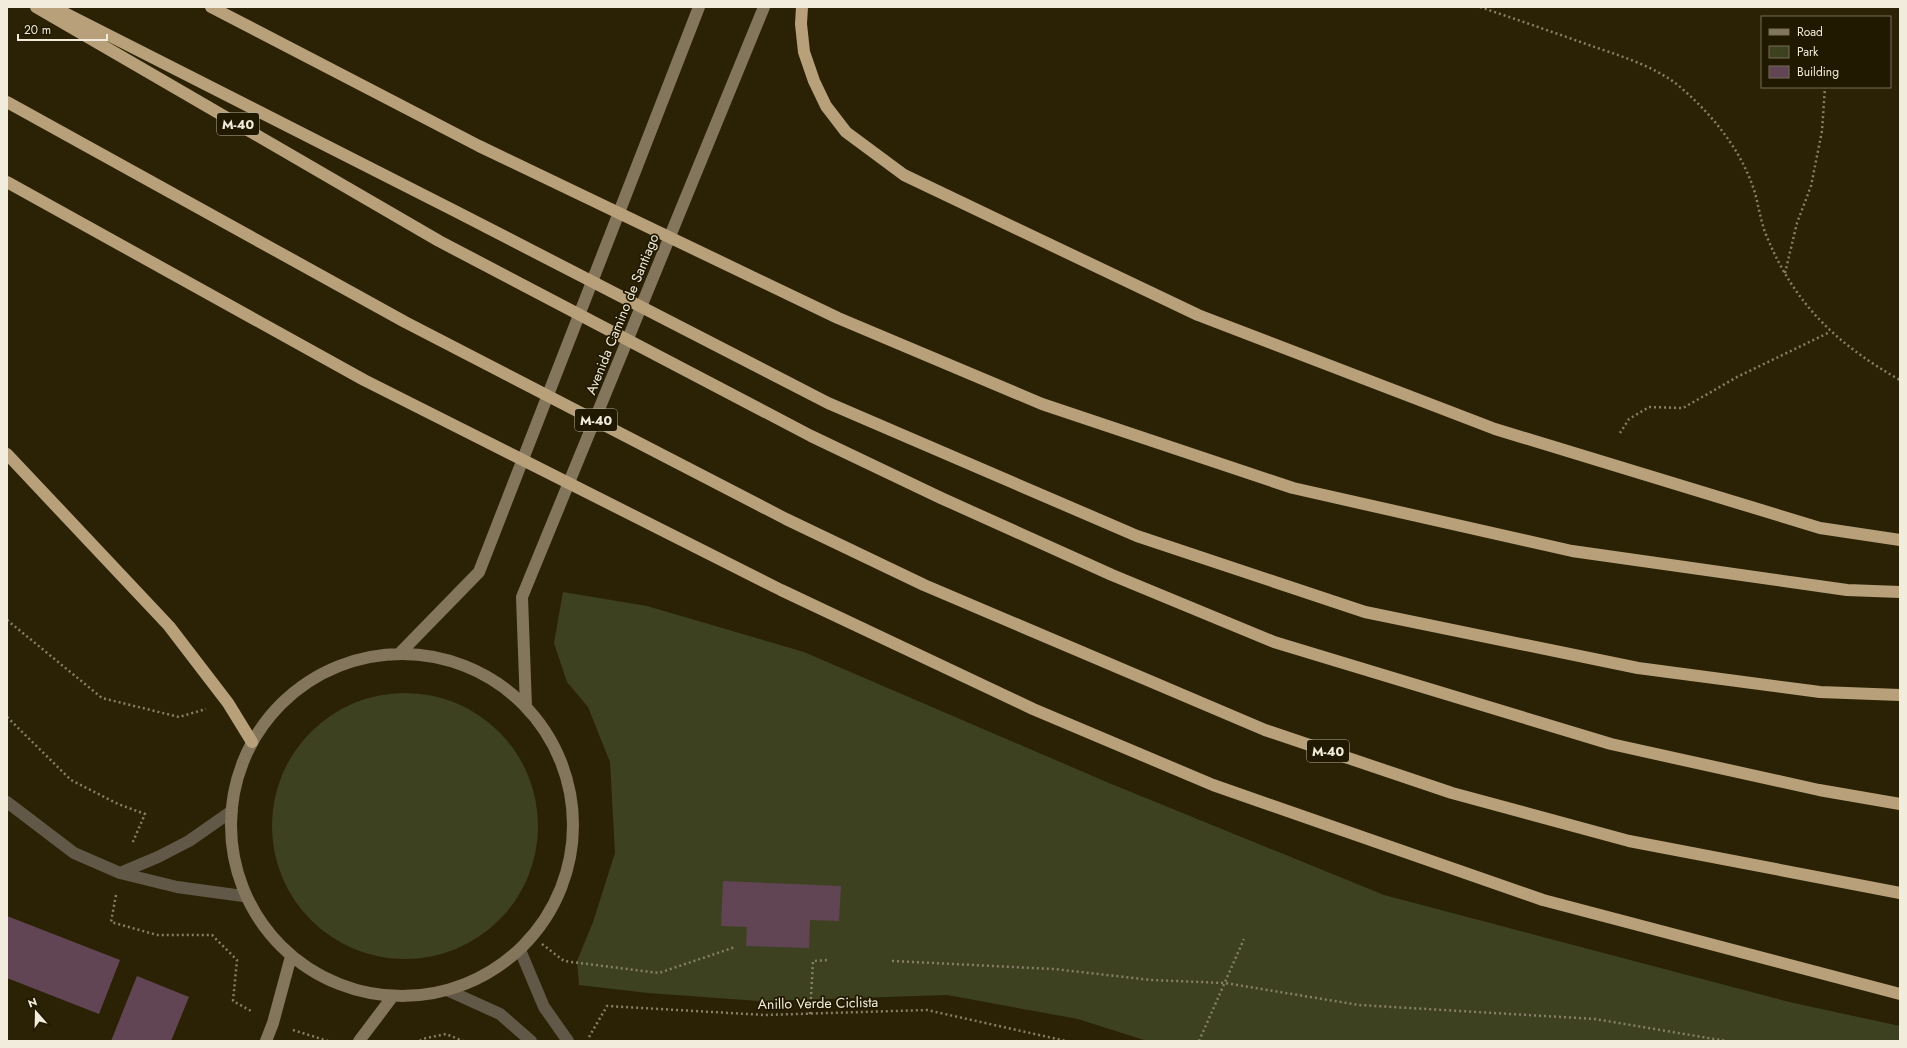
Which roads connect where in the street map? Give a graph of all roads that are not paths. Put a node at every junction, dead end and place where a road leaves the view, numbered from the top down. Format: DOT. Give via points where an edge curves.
graph roads {
  1 [pos="36,7"];
  2 [pos="53,7"];
  3 [pos="211,7"];
  4 [pos="699,7"];
  5 [pos="764,7"];
  6 [pos="802,7"];
  7 [pos="7,102"];
  8 [pos="7,182"];
  9 [pos="7,454"];
  10 [pos="1900,540"];
  11 [pos="1900,592"];
  12 [pos="399,654"];
  13 [pos="1900,695"];
  14 [pos="526,707"];
  15 [pos="252,742"];
  16 [pos="7,802"];
  17 [pos="1900,804"];
  18 [pos="232,811"];
  19 [pos="120,873"];
  20 [pos="1900,893"];
  21 [pos="243,896"];
  22 [pos="520,950"];
  23 [pos="290,960"];
  24 [pos="447,990"];
  25 [pos="1900,994"];
  26 [pos="393,996"];
  27 [pos="266,1041"];
  28 [pos="359,1041"];
  29 [pos="531,1041"];
  30 [pos="568,1041"];
  1 -- 17 [label="highway, M-40" via="439,241 811,436 1112,575 1274,642 1611,744 1819,790"];
  2 -- 13 [label="highway" via="456,210 828,403 1137,536 1365,612 1638,668 1820,692"];
  3 -- 11 [label="highway" via="479,146 838,318 1042,404 1293,488 1572,551 1847,590"];
  4 -- 12 [label="street" via="479,572"];
  5 -- 14 [label="street, Avenida Camino de Santiago" via="522,597"];
  6 -- 10 [label="highway" via="804,52 826,106 846,132 904,175 1198,315 1495,429 1820,528"];
  7 -- 20 [label="highway, M-40" via="405,322 786,519 924,585 1264,730 1452,793 1629,841"];
  8 -- 25 [label="highway" via="364,380 781,590 1033,709 1213,784 1543,900"];
  9 -- 15 [label="highway" via="169,626 228,703"];
  12 -- 14 [label="street" via="447,656 491,674"];
  12 -- 15 [label="street" via="355,661 314,679 279,706"];
  14 -- 22 [label="street" via="557,751 573,803 572,856 554,907 533,937"];
  15 -- 18 [label="street" via="233,791"];
  16 -- 19 [label="street" via="74,853"];
  18 -- 19 [label="street" via="189,841"];
  18 -- 21 [label="street" via="230,844"];
  19 -- 21 [label="street" via="177,887"];
  21 -- 23 [label="street" via="263,931"];
  22 -- 24 [label="street" via="483,977"];
  22 -- 30 [label="street" via="544,1007"];
  23 -- 26 [label="street" via="338,987"];
  23 -- 27 [label="street"];
  24 -- 26 [label="street"];
  24 -- 29 [label="street" via="500,1014"];
  26 -- 28 [label="street"];
}
